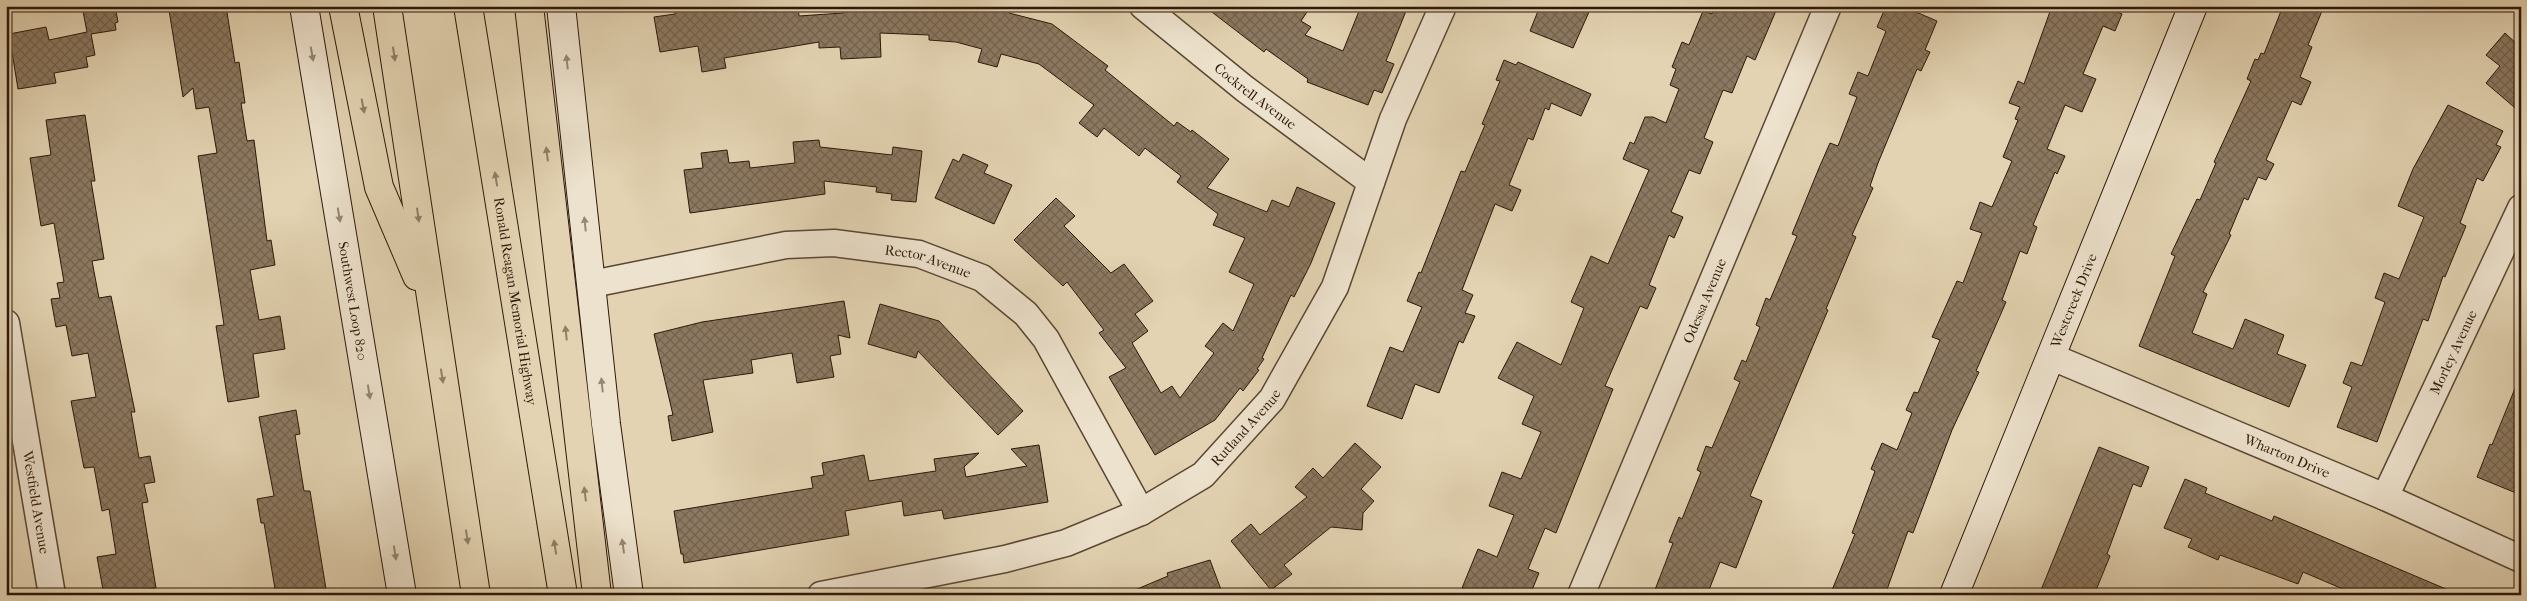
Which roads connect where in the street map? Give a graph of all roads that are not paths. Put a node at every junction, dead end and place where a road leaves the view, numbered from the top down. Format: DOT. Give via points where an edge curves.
graph roads {
  1 [pos="304,6"];
  2 [pos="343,6"];
  3 [pos="387,6"];
  4 [pos="468,6"];
  5 [pos="529,6"];
  6 [pos="560,6"];
  7 [pos="1143,6"];
  8 [pos="1443,6"];
  9 [pos="1828,6"];
  10 [pos="2193,6"];
  11 [pos="1371,182"];
  12 [pos="2521,208"];
  13 [pos="592,284"];
  14 [pos="432,310"];
  15 [pos="6,323"];
  16 [pos="9,352"];
  17 [pos="2052,356"];
  18 [pos="2385,496"];
  19 [pos="1141,512"];
  20 [pos="2521,559"];
  21 [pos="52,595"];
  22 [pos="402,595"];
  23 [pos="476,595"];
  24 [pos="563,595"];
  25 [pos="597,595"];
  26 [pos="629,595"];
  27 [pos="821,595"];
  28 [pos="1581,595"];
  29 [pos="1954,595"];
  1 -- 22 [label="main road, Southwest Loop 820, one-way"];
  2 -- 14 [label="highway, one-way" via="379,187"];
  3 -- 14 [label="highway, one-way"];
  24 -- 4 [label="highway, Ronald Reagan Memorial Highway, one-way"];
  25 -- 5 [label="highway, one-way"];
  13 -- 6 [label="main road, one-way"];
  7 -- 11 [label="street, Cockrell Avenue" via="1245,89"];
  8 -- 11 [label="street, Rutland Avenue" via="1393,119"];
  9 -- 28 [label="street, Odessa Avenue"];
  10 -- 17 [label="main road, Westcreek Drive"];
  11 -- 19 [label="street, Rutland Avenue" via="1335,286 1272,399 1203,475"];
  12 -- 18 [label="street, Morley Avenue"];
  13 -- 19 [label="street, Rector Avenue" via="786,245 834,243 919,254 982,278 1026,314 1046,339"];
  26 -- 13 [label="main road, one-way" via="606,424"];
  14 -- 23 [label="highway, one-way"];
  15 -- 16 [label="street, Westfield Avenue"];
  16 -- 21 [label="street, Westfield Avenue"];
  17 -- 18 [label="street, Wharton Drive"];
  17 -- 29 [label="main road, Westcreek Drive"];
  18 -- 20 [label="street, Wharton Drive"];
  19 -- 27 [label="street, Rutland Avenue" via="1066,543 1005,559"];
}
